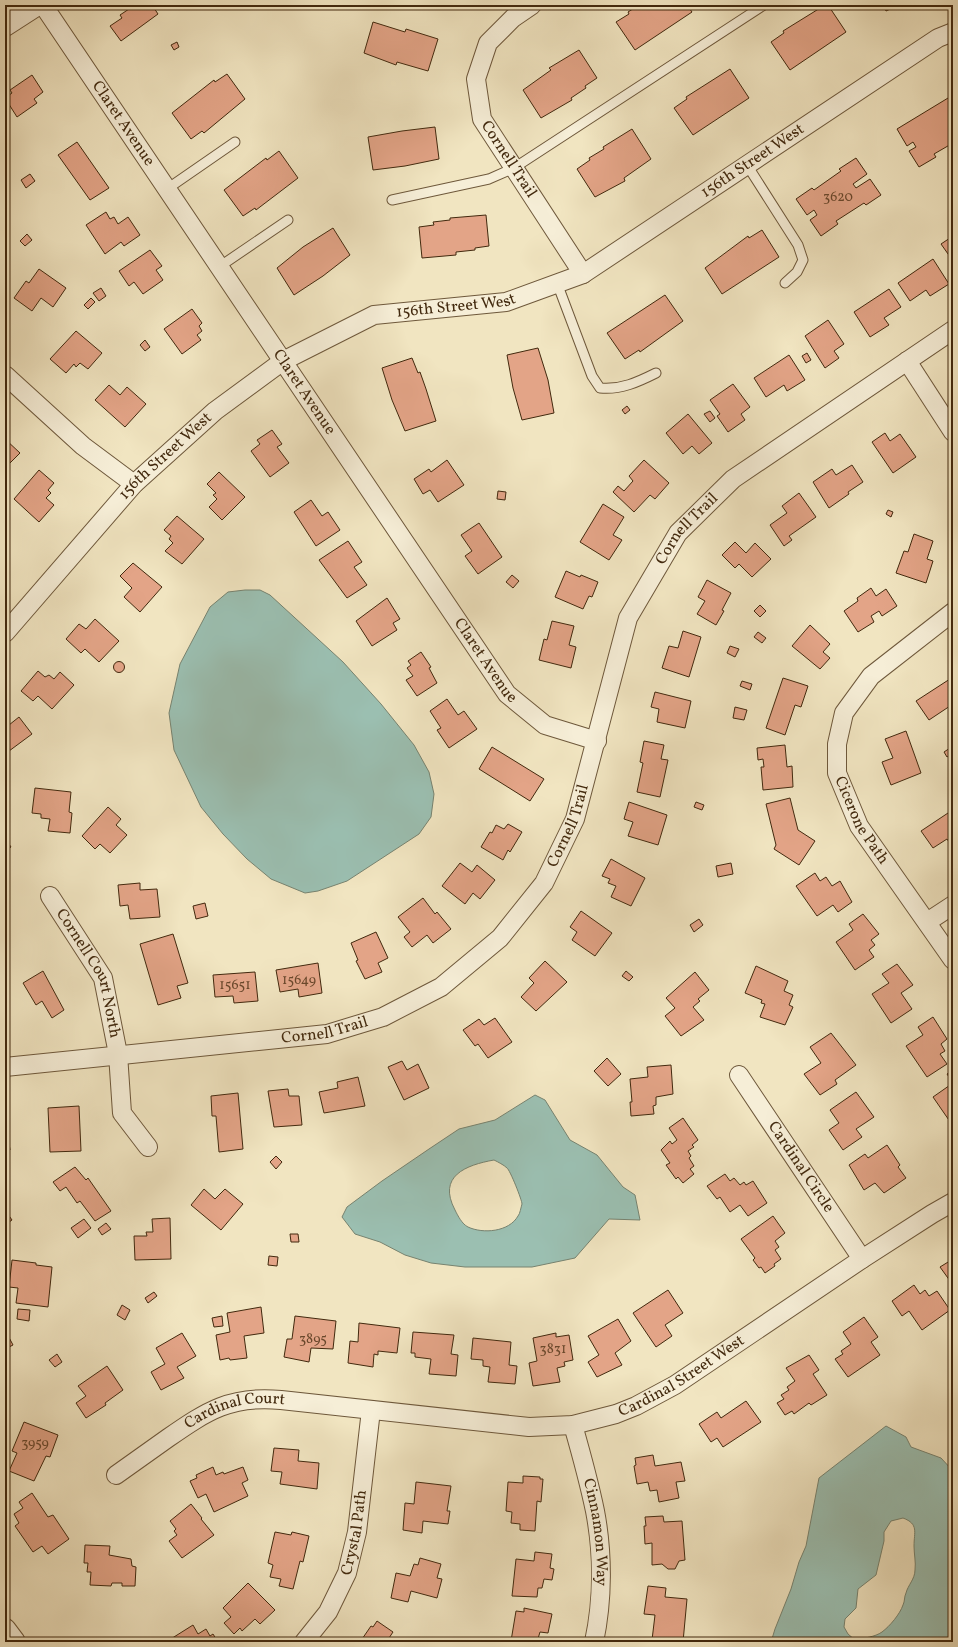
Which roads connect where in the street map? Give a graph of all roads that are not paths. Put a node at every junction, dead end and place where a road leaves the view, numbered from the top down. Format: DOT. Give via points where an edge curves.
graph roads {
  1 [pos="36,5"];
  2 [pos="43,5"];
  3 [pos="532,5"];
  4 [pos="764,5"];
  5 [pos="5,25"];
  6 [pos="953,32"];
  7 [pos="235,142"];
  8 [pos="747,165"];
  9 [pos="514,168"];
  10 [pos="167,189"];
  11 [pos="392,200"];
  12 [pos="288,220"];
  13 [pos="219,267"];
  14 [pos="583,274"];
  15 [pos="557,283"];
  16 [pos="785,284"];
  17 [pos="953,330"];
  18 [pos="907,361"];
  19 [pos="283,362"];
  20 [pos="656,373"];
  21 [pos="5,375"];
  22 [pos="953,432"];
  23 [pos="134,484"];
  24 [pos="953,612"];
  25 [pos="5,633"];
  26 [pos="597,741"];
  27 [pos="50,896"];
  28 [pos="953,905"];
  29 [pos="928,922"];
  30 [pos="953,960"];
  31 [pos="118,1054"];
  32 [pos="5,1067"];
  33 [pos="740,1075"];
  34 [pos="148,1148"];
  35 [pos="953,1202"];
  36 [pos="862,1259"];
  37 [pos="370,1410"];
  38 [pos="574,1425"];
  39 [pos="116,1475"];
  40 [pos="5,1630"];
  41 [pos="14,1642"];
  42 [pos="304,1642"];
  43 [pos="594,1642"];
  1 -- 5 [label="street"];
  2 -- 10 [label="street, Claret Avenue"];
  3 -- 9 [label="street, Cornell Trail" via="512,18 488,43 476,79 482,119"];
  4 -- 9 [label="lane"];
  6 -- 8 [label="street, 156th Street West" via="938,38"];
  7 -- 10 [label="lane"];
  8 -- 14 [label="street, 156th Street West"];
  8 -- 16 [label="lane" via="798,245 803,260 797,272"];
  9 -- 11 [label="lane" via="489,179"];
  9 -- 14 [label="street, Cornell Trail"];
  10 -- 13 [label="street, Claret Avenue"];
  12 -- 13 [label="lane"];
  13 -- 19 [label="street, Claret Avenue"];
  14 -- 15 [label="street, 156th Street West"];
  15 -- 19 [label="street, 156th Street West" via="506,302 374,315"];
  15 -- 20 [label="lane" via="592,376 600,388 611,389 632,385"];
  17 -- 18 [label="street, Cornell Trail"];
  18 -- 22 [label="street"];
  18 -- 26 [label="street, Cornell Trail" via="733,479 678,533 628,618"];
  19 -- 23 [label="street, 156th Street West" via="214,411"];
  19 -- 26 [label="street, Claret Avenue" via="507,694 545,724"];
  21 -- 23 [label="street" via="83,446"];
  23 -- 25 [label="street, 156th Street West"];
  24 -- 29 [label="street, Cicerone Path" via="871,676 844,713 837,744 837,773 859,826"];
  26 -- 31 [label="street, Cornell Trail" via="575,819 544,883 500,938 441,988 384,1017 327,1034"];
  27 -- 31 [label="street, Cornell Court North" via="103,978"];
  28 -- 29 [label="street"];
  29 -- 30 [label="street, Cicerone Path"];
  31 -- 32 [label="street, Cornell Trail"];
  31 -- 34 [label="street, Cornell Court North" via="122,1113"];
  33 -- 36 [label="street, Cardinal Circle"];
  35 -- 36 [label="street, Cardinal Street West"];
  36 -- 38 [label="street, Cardinal Street West" via="656,1396 616,1414"];
  37 -- 38 [label="street, Cardinal Street West" via="529,1427"];
  37 -- 39 [label="street, Cardinal Court" via="269,1398 234,1403 201,1416"];
  37 -- 42 [label="street, Crystal Path" via="357,1532 349,1566 328,1612"];
  38 -- 43 [label="street, Cinnamon Way" via="595,1511 599,1541 600,1590"];
  40 -- 41 [label="street"];
}
